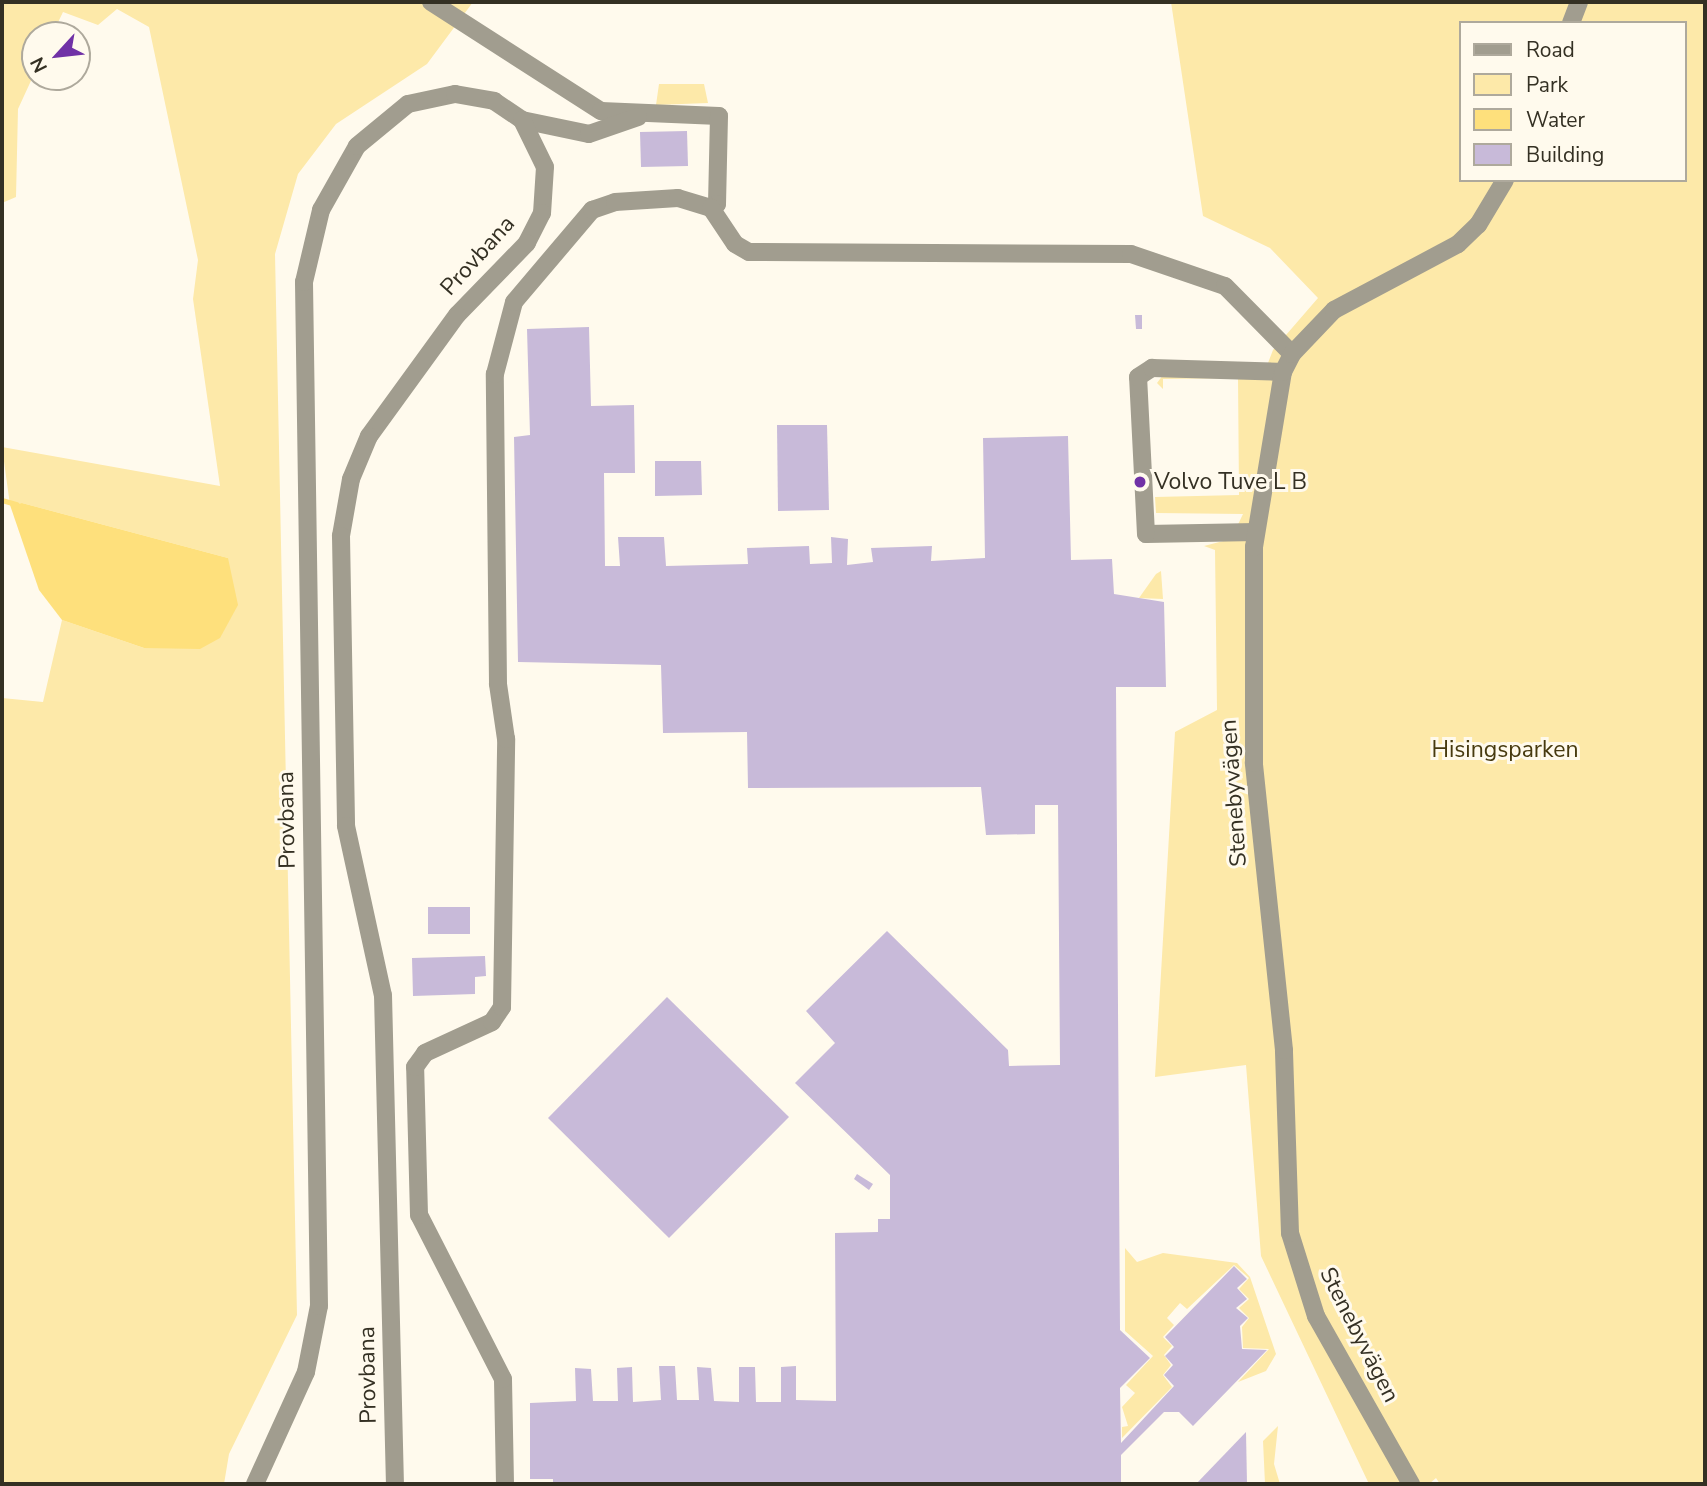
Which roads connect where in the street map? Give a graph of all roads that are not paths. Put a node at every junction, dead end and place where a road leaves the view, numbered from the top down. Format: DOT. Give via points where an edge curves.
graph roads {
  1 [pos="431,2"];
  2 [pos="1579,2"];
  3 [pos="1572,21"];
  4 [pos="638,117"];
  5 [pos="522,120"];
  6 [pos="1504,182"];
  7 [pos="711,208"];
  8 [pos="1292,354"];
  9 [pos="1283,372"];
  10 [pos="1256,532"];
  11 [pos="255,1484"];
  12 [pos="395,1484"];
  13 [pos="505,1484"];
  14 [pos="1411,1484"];
  1 -- 4 [label="street" via="580,103"];
  2 -- 3 [label="street"];
  4 -- 5 [label="street" via="589,134"];
  4 -- 7 [label="street" via="719,116 717,204"];
  5 -- 11 [label="street, Provbana" via="494,101 456,94 395,111 370,131 339,173 309,251 304,484 319,1306 306,1372"];
  5 -- 12 [label="street, Provbana" via="546,177 536,229 457,315 369,436 351,479 341,536 346,826 383,995"];
  6 -- 8 [label="street, Stenebyvägen" via="1486,214 1458,244 1334,310"];
  7 -- 8 [label="street" via="735,244 749,252 1126,254 1224,286"];
  7 -- 13 [label="street" via="678,198 615,202 592,210 514,302 499,345 498,684 506,739 502,1007 492,1022 425,1053 415,1067 419,1215 503,1379"];
  8 -- 9 [label="street, Stenebyvägen"];
  9 -- 10 [label="street, Stenebyvägen"];
  9 -- 10 [label="street" via="1152,368 1138,377 1146,534"];
  10 -- 14 [label="street, Stenebyvägen" via="1254,763 1284,1050 1290,1233 1316,1316"];
}
